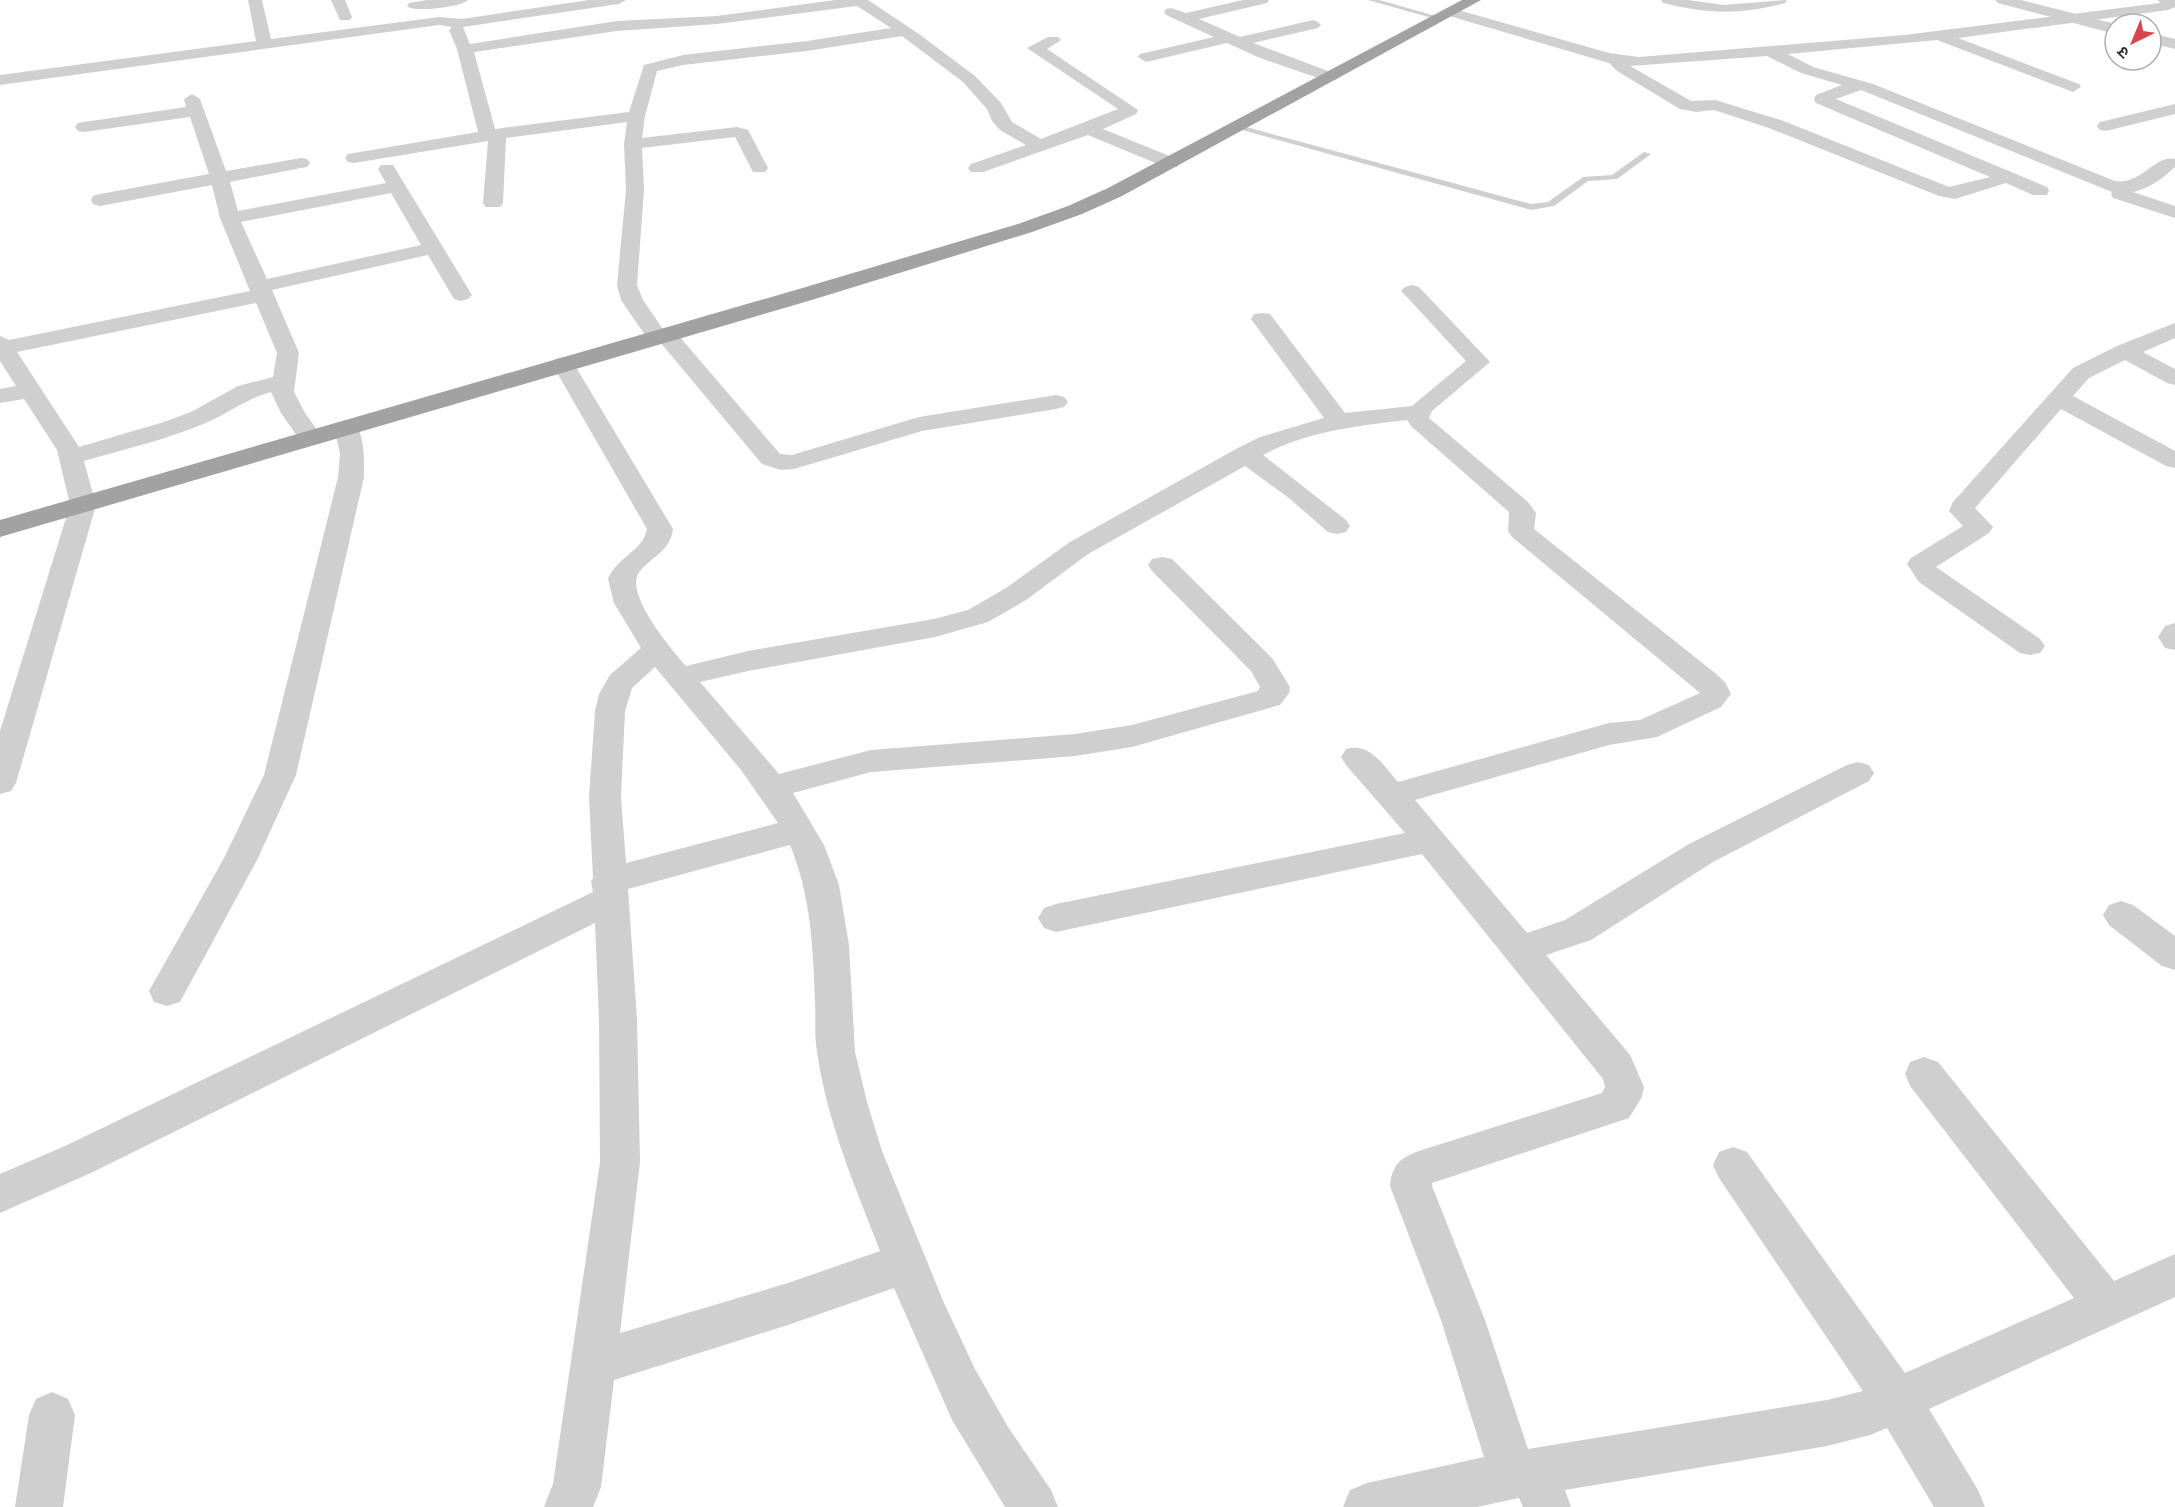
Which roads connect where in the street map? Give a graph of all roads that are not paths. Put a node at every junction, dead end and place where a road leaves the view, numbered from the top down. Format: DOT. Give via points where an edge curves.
graph roads {
  1 [pos="255,0"];
  2 [pos="338,0"];
  3 [pos="461,0"];
  4 [pos="619,0"];
  5 [pos="1262,0"];
  6 [pos="1371,0"];
  7 [pos="1473,0"];
  8 [pos="1668,0"];
  9 [pos="1709,0"];
  10 [pos="1780,0"];
  11 [pos="2002,0"];
  12 [pos="2165,0"];
  13 [pos="1689,5"];
  14 [pos="657,6"];
  15 [pos="397,9"];
  16 [pos="362,14"];
  17 [pos="1445,15"];
  18 [pos="345,17"];
  19 [pos="2077,19"];
  20 [pos="324,20"];
  21 [pos="454,22"];
  22 [pos="681,22"];
  23 [pos="1313,25"];
  24 [pos="2103,26"];
  25 [pos="283,27"];
  26 [pos="904,31"];
  27 [pos="1939,35"];
  28 [pos="264,38"];
  29 [pos="1053,40"];
  30 [pos="1235,40"];
  31 [pos="465,50"];
  32 [pos="1771,52"];
  33 [pos="1146,57"];
  34 [pos="1613,58"];
  35 [pos="1330,77"];
  36 [pos="0,80"];
  37 [pos="1858,84"];
  38 [pos="2073,87"];
  39 [pos="2175,109"];
  40 [pos="636,116"];
  41 [pos="1238,126"];
  42 [pos="2106,126"];
  43 [pos="84,127"];
  44 [pos="1088,129"];
  45 [pos="493,134"];
  46 [pos="633,144"];
  47 [pos="1040,146"];
  48 [pos="378,153"];
  49 [pos="1647,154"];
  50 [pos="354,158"];
  51 [pos="302,163"];
  52 [pos="1171,163"];
  53 [pos="2169,163"];
  54 [pos="759,168"];
  55 [pos="977,168"];
  56 [pos="2008,177"];
  57 [pos="220,179"];
  58 [pos="397,186"];
  59 [pos="2126,188"];
  60 [pos="2040,191"];
  61 [pos="100,200"];
  62 [pos="493,203"];
  63 [pos="2175,212"];
  64 [pos="230,218"];
  65 [pos="434,248"];
  66 [pos="260,291"];
  67 [pos="1412,291"];
  68 [pos="461,295"];
  69 [pos="1262,319"];
  70 [pos="2175,330"];
  71 [pos="661,335"];
  72 [pos="2,346"];
  73 [pos="2126,351"];
  74 [pos="563,364"];
  75 [pos="2175,378"];
  76 [pos="284,381"];
  77 [pos="31,391"];
  78 [pos="0,396"];
  79 [pos="2058,398"];
  80 [pos="1056,402"];
  81 [pos="1418,412"];
  82 [pos="1339,421"];
  83 [pos="346,428"];
  84 [pos="310,438"];
  85 [pos="1245,454"];
  86 [pos="71,457"];
  87 [pos="2175,461"];
  88 [pos="83,505"];
  89 [pos="1337,526"];
  90 [pos="0,529"];
  91 [pos="1162,565"];
  92 [pos="2175,632"];
  93 [pos="2175,641"];
  94 [pos="2030,646"];
  95 [pos="668,663"];
  96 [pos="1357,757"];
  97 [pos="1858,773"];
  98 [pos="0,783"];
  99 [pos="771,787"];
  100 [pos="1392,795"];
  101 [pos="799,830"];
  102 [pos="1430,840"];
  103 [pos="609,890"];
  104 [pos="2121,915"];
  105 [pos="1056,918"];
  106 [pos="1520,950"];
  107 [pos="2175,956"];
  108 [pos="167,991"];
  109 [pos="1924,1074"];
  110 [pos="1733,1165"];
  111 [pos="0,1194"];
  112 [pos="906,1263"];
  113 [pos="2175,1275"];
  114 [pos="2106,1305"];
  115 [pos="593,1364"];
  116 [pos="1897,1400"];
  117 [pos="52,1415"];
  118 [pos="1532,1485"];
  119 [pos="39,1507"];
  120 [pos="568,1507"];
  121 [pos="1034,1507"];
  122 [pos="1367,1507"];
  123 [pos="1961,1507"];
  1 -- 28 [label="street"];
  2 -- 18 [label="street"];
  3 -- 15 [label="street"];
  4 -- 21 [label="street"];
  5 -- 30 [label="street" via="1177,15"];
  6 -- 17 [label="lane"];
  7 -- 17 [label="highway"];
  8 -- 13 [label="street"];
  9 -- 13 [label="street"];
  10 -- 13 [label="street" via="1728,10"];
  11 -- 19 [label="street"];
  12 -- 19 [label="street" via="2171,3"];
  14 -- 22 [label="street"];
  16 -- 18 [label="street"];
  17 -- 34 [label="street"];
  17 -- 35 [label="highway"];
  18 -- 20 [label="street"];
  19 -- 24 [label="street"];
  19 -- 27 [label="street"];
  21 -- 28 [label="street"];
  21 -- 31 [label="street"];
  22 -- 26 [label="street" via="856,1"];
  22 -- 31 [label="street" via="617,26"];
  23 -- 30 [label="street"];
  25 -- 28 [label="street"];
  26 -- 40 [label="street" via="656,65 649,71"];
  26 -- 47 [label="street" via="969,79 995,106 1006,126"];
  27 -- 32 [label="street"];
  27 -- 38 [label="street"];
  28 -- 36 [label="street"];
  29 -- 44 [label="street" via="1035,48 1130,109"];
  30 -- 33 [label="street"];
  30 -- 35 [label="street"];
  31 -- 45 [label="street"];
  32 -- 34 [label="street" via="1645,61"];
  32 -- 37 [label="street" via="1807,70"];
  34 -- 56 [label="street" via="1623,69 1686,105 1715,105 1756,118 1946,192 1955,193"];
  35 -- 41 [label="highway"];
  37 -- 56 [label="street" via="1822,99"];
  37 -- 59 [label="street" via="2104,183"];
  39 -- 42 [label="street"];
  40 -- 45 [label="street"];
  40 -- 46 [label="street"];
  41 -- 49 [label="lane" via="1531,207 1551,204 1586,179 1614,177"];
  41 -- 52 [label="highway"];
  43 -- 57 [label="street" via="194,105"];
  44 -- 47 [label="street"];
  44 -- 52 [label="street"];
  45 -- 48 [label="street"];
  45 -- 62 [label="street"];
  46 -- 54 [label="street" via="737,132 742,134"];
  46 -- 71 [label="street" via="635,190 627,285 632,300"];
  47 -- 55 [label="street"];
  48 -- 50 [label="street"];
  48 -- 58 [label="street"];
  51 -- 57 [label="street"];
  52 -- 71 [label="highway" via="1075,210 1024,228"];
  53 -- 59 [label="street" via="2139,186"];
  56 -- 60 [label="street"];
  57 -- 61 [label="street"];
  57 -- 64 [label="street"];
  58 -- 64 [label="street"];
  58 -- 65 [label="street"];
  59 -- 63 [label="street" via="2120,194"];
  64 -- 66 [label="street"];
  65 -- 66 [label="street"];
  65 -- 68 [label="street"];
  66 -- 72 [label="street"];
  66 -- 76 [label="street" via="288,354"];
  67 -- 81 [label="street" via="1479,362"];
  69 -- 82 [label="street"];
  70 -- 73 [label="street"];
  71 -- 74 [label="highway"];
  71 -- 80 [label="street" via="771,459 781,463 912,426"];
  72 -- 77 [label="street"];
  73 -- 75 [label="street"];
  73 -- 79 [label="street" via="2081,373"];
  74 -- 83 [label="highway"];
  74 -- 95 [label="street" via="660,530 659,541 630,564 621,580 624,592"];
  76 -- 84 [label="street" via="283,397"];
  76 -- 86 [label="street" via="246,391 182,424"];
  77 -- 78 [label="street"];
  77 -- 86 [label="street"];
  79 -- 87 [label="street"];
  79 -- 94 [label="street" via="1962,507 1980,524 1979,528 1921,564 1929,576"];
  81 -- 82 [label="street"];
  81 -- 100 [label="street" via="1417,417 1427,430 1519,507 1523,513 1521,531 1704,680 1716,694 1646,730 1609,734"];
  82 -- 85 [label="street" via="1278,438"];
  83 -- 84 [label="highway"];
  83 -- 108 [label="street" via="352,453 350,485 280,775 252,837"];
  84 -- 88 [label="highway"];
  85 -- 89 [label="street"];
  85 -- 95 [label="street" via="1079,548 978,616 935,628 748,661"];
  86 -- 88 [label="street"];
  88 -- 90 [label="highway"];
  88 -- 98 [label="street"];
  91 -- 99 [label="street" via="1262,665 1275,687 1269,698 1132,735 1076,745 871,761"];
  92 -- 93 [label="street"];
  95 -- 99 [label="street"];
  95 -- 103 [label="street" via="621,682 614,694 604,796"];
  96 -- 100 [label="street"];
  97 -- 106 [label="street" via="1701,853 1578,930"];
  99 -- 101 [label="street"];
  100 -- 102 [label="street"];
  101 -- 103 [label="street"];
  101 -- 112 [label="street" via="823,882 831,928 836,1051 849,1109 869,1174"];
  102 -- 105 [label="street"];
  102 -- 106 [label="street"];
  103 -- 111 [label="street" via="79,1159"];
  103 -- 115 [label="street" via="618,1019 620,1162"];
  104 -- 107 [label="street"];
  106 -- 118 [label="street" via="1616,1067 1624,1080 1622,1099 1604,1111 1419,1169 1412,1175 1412,1186"];
  109 -- 114 [label="street"];
  110 -- 116 [label="street"];
  112 -- 115 [label="street"];
  112 -- 121 [label="street" via="968,1404"];
  113 -- 114 [label="street"];
  114 -- 116 [label="street"];
  115 -- 120 [label="street" via="577,1487"];
  116 -- 118 [label="street" via="1827,1423"];
  116 -- 123 [label="street"];
  117 -- 119 [label="street"];
  118 -- 122 [label="street"];
}
